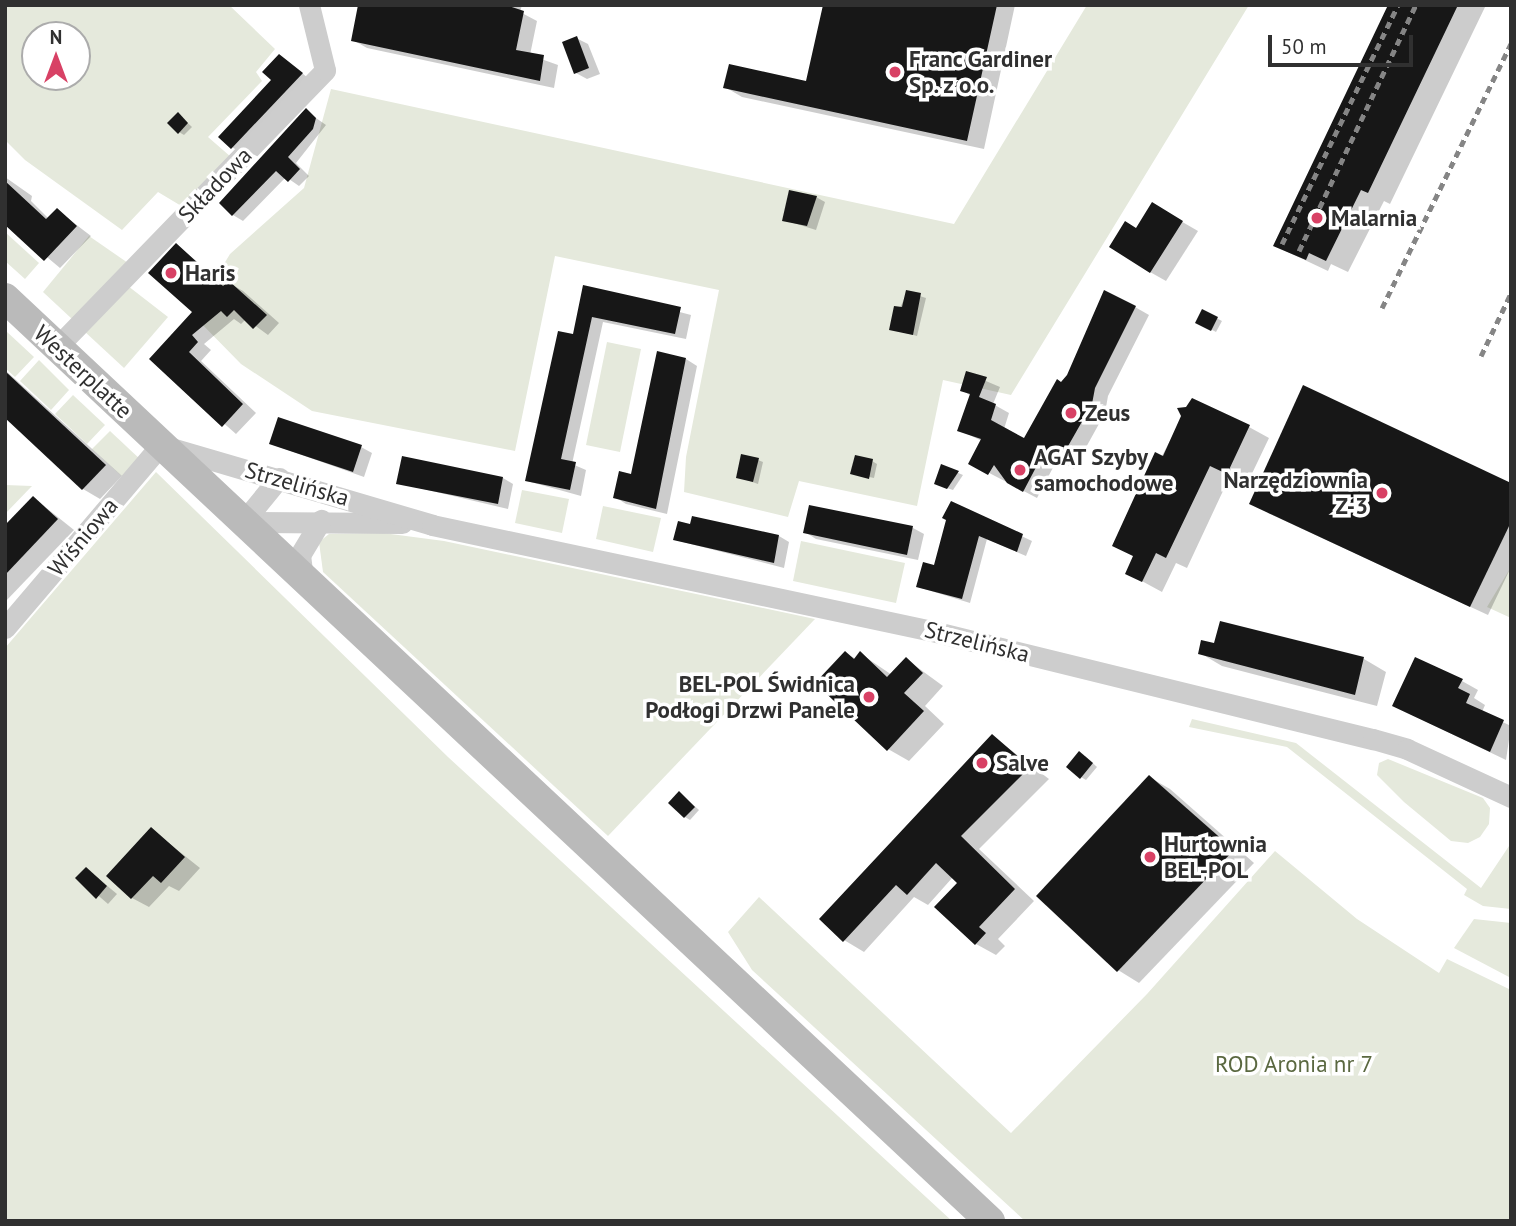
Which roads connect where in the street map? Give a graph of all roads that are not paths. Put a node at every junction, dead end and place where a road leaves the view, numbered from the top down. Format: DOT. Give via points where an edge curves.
graph roads {
  1 [pos="309,5"];
  2 [pos="5,298"];
  3 [pos="57,346"];
  4 [pos="162,445"];
  5 [pos="279,478"];
  6 [pos="321,520"];
  7 [pos="243,522"];
  8 [pos="432,525"];
  9 [pos="303,579"];
  10 [pos="5,628"];
  11 [pos="1511,797"];
  12 [pos="990,1221"];
  1 -- 3 [label="street, Składowa" via="326,70"];
  2 -- 3 [label="main road, Westerplatte"];
  3 -- 4 [label="main road, Westerplatte"];
  4 -- 5 [label="street, Strzelińska"];
  4 -- 7 [label="main road, Westerplatte"];
  4 -- 10 [label="street, Wiśniowa"];
  5 -- 7 [label="street"];
  5 -- 8 [label="street, Strzelińska"];
  6 -- 7 [label="street, Strzelińska"];
  6 -- 8 [label="street, Strzelińska"];
  6 -- 9 [label="street" via="300,555"];
  7 -- 9 [label="main road, Westerplatte"];
  8 -- 11 [label="street, Strzelińska" via="932,631 1373,739 1407,749"];
  9 -- 12 [label="main road, Westerplatte"];
}
